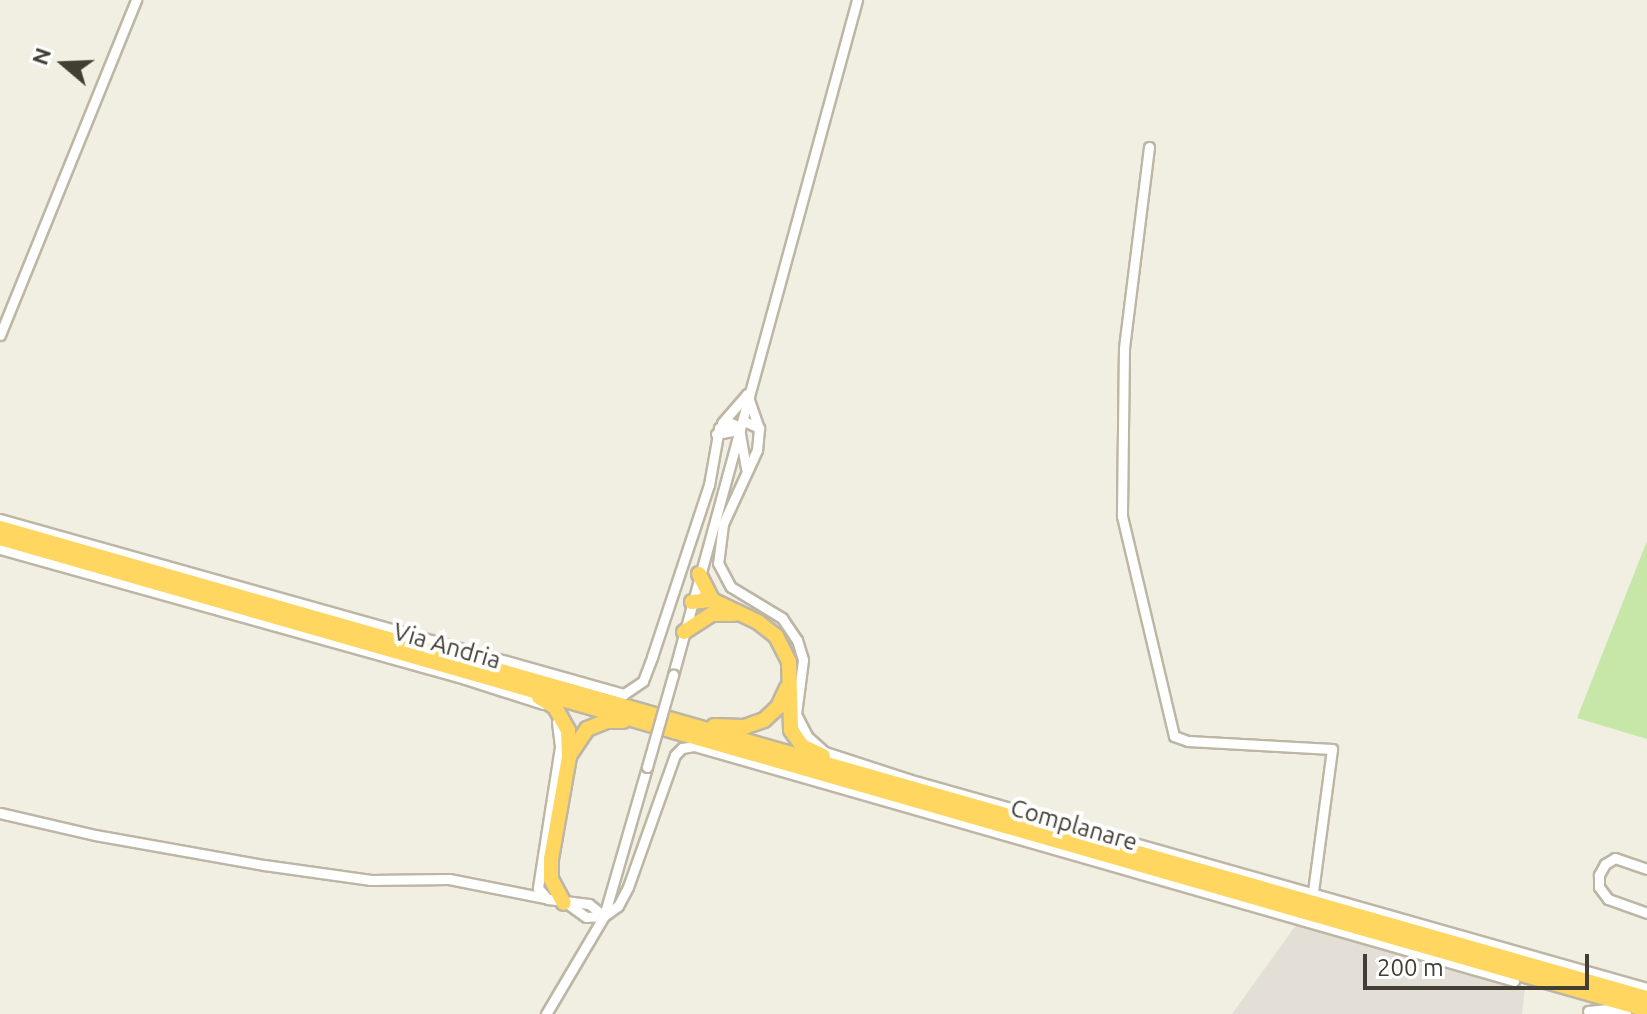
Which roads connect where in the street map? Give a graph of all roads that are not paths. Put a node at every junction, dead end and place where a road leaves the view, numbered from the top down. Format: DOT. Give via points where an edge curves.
graph roads {
  1 [pos="136,0"];
  2 [pos="857,0"];
  3 [pos="1149,147"];
  4 [pos="0,335"];
  5 [pos="747,394"];
  6 [pos="722,423"];
  7 [pos="738,426"];
  8 [pos="759,428"];
  9 [pos="716,434"];
  10 [pos="746,452"];
  11 [pos="731,454"];
  12 [pos="746,471"];
  13 [pos="0,519"];
  14 [pos="0,528"];
  15 [pos="0,538"];
  16 [pos="0,549"];
  17 [pos="699,574"];
  18 [pos="692,602"];
  19 [pos="712,607"];
  20 [pos="684,632"];
  21 [pos="498,680"];
  22 [pos="789,684"];
  23 [pos="691,725"];
  24 [pos="662,727"];
  25 [pos="569,757"];
  26 [pos="878,778"];
  27 [pos="0,813"];
  28 [pos="1647,869"];
  29 [pos="1313,892"];
  30 [pos="613,893"];
  31 [pos="548,899"];
  32 [pos="566,903"];
  33 [pos="589,904"];
  34 [pos="1647,913"];
  35 [pos="604,916"];
  36 [pos="586,917"];
  37 [pos="593,939"];
  38 [pos="1514,981"];
  39 [pos="1647,988"];
  40 [pos="1647,998"];
  41 [pos="1647,1010"];
  42 [pos="1588,1011"];
  43 [pos="546,1014"];
  44 [pos="1626,1014"];
  1 -- 4 [label="street"];
  2 -- 5 [label="street"];
  3 -- 29 [label="street" via="1124,348 1122,516 1174,736 1332,749"];
  5 -- 6 [label="street"];
  5 -- 7 [label="street"];
  5 -- 8 [label="street"];
  6 -- 7 [label="street"];
  6 -- 9 [label="street"];
  7 -- 8 [label="street" via="749,421"];
  7 -- 9 [label="street"];
  7 -- 10 [label="street, Complanare"];
  7 -- 11 [label="street"];
  8 -- 12 [label="street, Complanare" via="757,450"];
  9 -- 13 [label="street, Via Andria" via="709,485 652,657 643,681 624,694"];
  10 -- 11 [label="street"];
  10 -- 12 [label="street, Complanare"];
  11 -- 17 [label="street"];
  12 -- 29 [label="street, Complanare" via="723,524 718,563 731,587 782,618 797,640 803,660 796,714 813,745 908,779"];
  14 -- 23 [label="highway"];
  15 -- 21 [label="highway"];
  16 -- 31 [label="street, Via Andria" via="545,705 560,729 538,879 538,888"];
  17 -- 18 [label="street"];
  17 -- 19 [label="highway"];
  18 -- 19 [label="highway"];
  18 -- 20 [label="street"];
  19 -- 20 [label="highway"];
  19 -- 22 [label="highway" via="758,622 776,636 789,662"];
  20 -- 30 [label="street, bridge"];
  21 -- 24 [label="highway"];
  21 -- 25 [label="highway" via="555,707 568,730"];
  22 -- 23 [label="highway" via="778,707 764,720 744,727"];
  22 -- 26 [label="highway" via="791,730 802,746"];
  23 -- 26 [label="highway"];
  24 -- 25 [label="highway" via="607,721 587,729"];
  24 -- 41 [label="highway"];
  25 -- 32 [label="highway" via="551,859 551,879"];
  26 -- 40 [label="highway"];
  27 -- 31 [label="street" via="264,865 371,880 449,879"];
  28 -- 34 [label="street" via="1615,858 1599,875 1599,887 1608,899"];
  29 -- 39 [label="street, Complanare"];
  30 -- 33 [label="street"];
  30 -- 35 [label="street"];
  31 -- 32 [label="street"];
  32 -- 33 [label="street"];
  32 -- 36 [label="street"];
  33 -- 35 [label="street"];
  35 -- 36 [label="street"];
  35 -- 37 [label="street"];
  35 -- 38 [label="street, Complanare" via="618,906 628,887 675,755 694,746"];
  36 -- 37 [label="street"];
  37 -- 43 [label="street"];
  42 -- 44 [label="street"];
}
